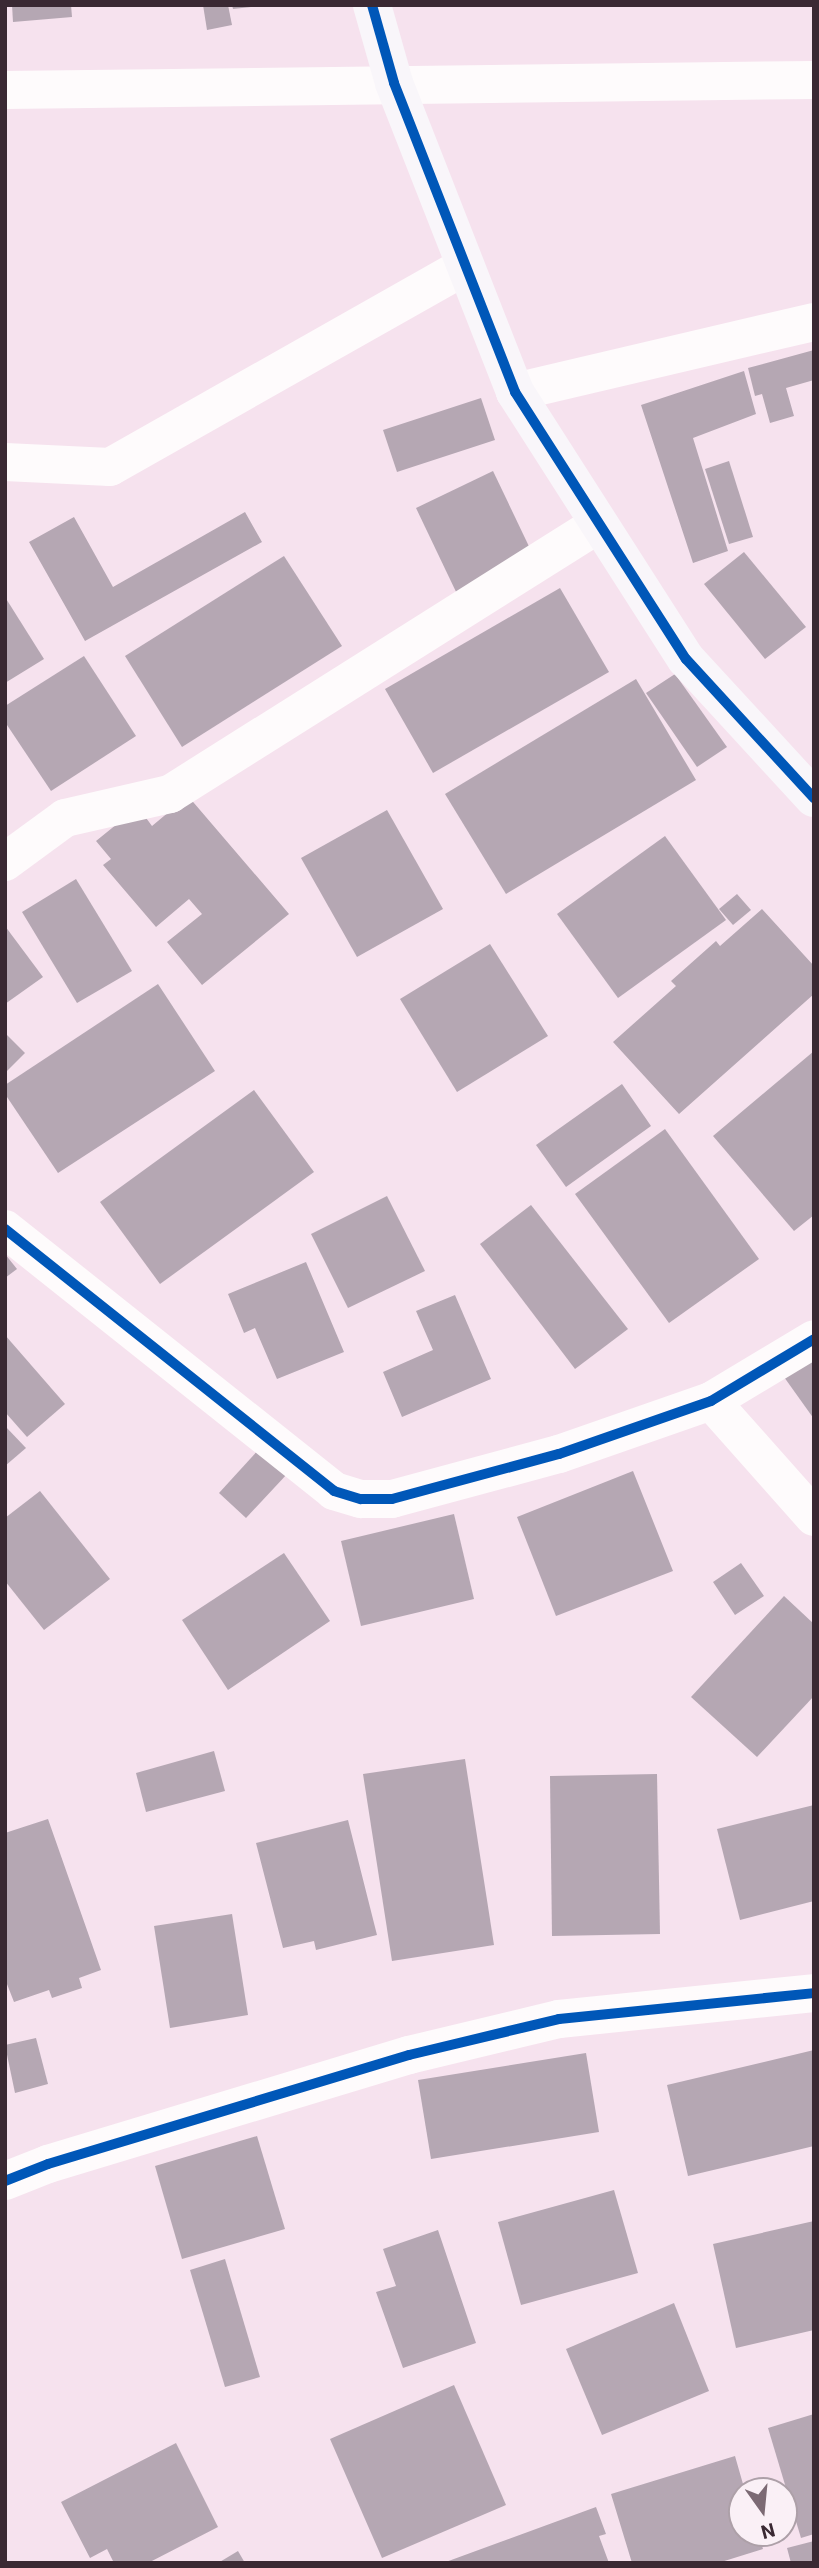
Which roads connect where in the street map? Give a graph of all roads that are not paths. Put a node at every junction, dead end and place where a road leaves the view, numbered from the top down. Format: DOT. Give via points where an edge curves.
graph roads {
  1 [pos="372,5"];
  2 [pos="814,80"];
  3 [pos="394,83"];
  4 [pos="5,90"];
  5 [pos="465,266"];
  6 [pos="814,322"];
  7 [pos="515,393"];
  8 [pos="5,462"];
  9 [pos="597,525"];
  10 [pos="814,798"];
  11 [pos="5,862"];
  12 [pos="5,1229"];
  13 [pos="814,1339"];
  14 [pos="711,1401"];
  15 [pos="814,1517"];
  16 [pos="814,1993"];
  17 [pos="48,2164"];
  18 [pos="5,2181"];
  19 [pos="5,2202"];
  1 -- 3 [label="street"];
  2 -- 3 [label="street"];
  3 -- 4 [label="street"];
  3 -- 5 [label="street"];
  5 -- 7 [label="street"];
  5 -- 8 [label="street" via="110,467"];
  6 -- 7 [label="street"];
  7 -- 9 [label="street"];
  9 -- 10 [label="street" via="686,659"];
  9 -- 11 [label="street" via="170,794 65,818"];
  12 -- 14 [label="street" via="334,1490 361,1499 392,1499 559,1454"];
  13 -- 14 [label="street"];
  14 -- 15 [label="street"];
  16 -- 17 [label="street" via="559,2019 409,2055"];
  17 -- 18 [label="street"];
  17 -- 19 [label="street"];
}
